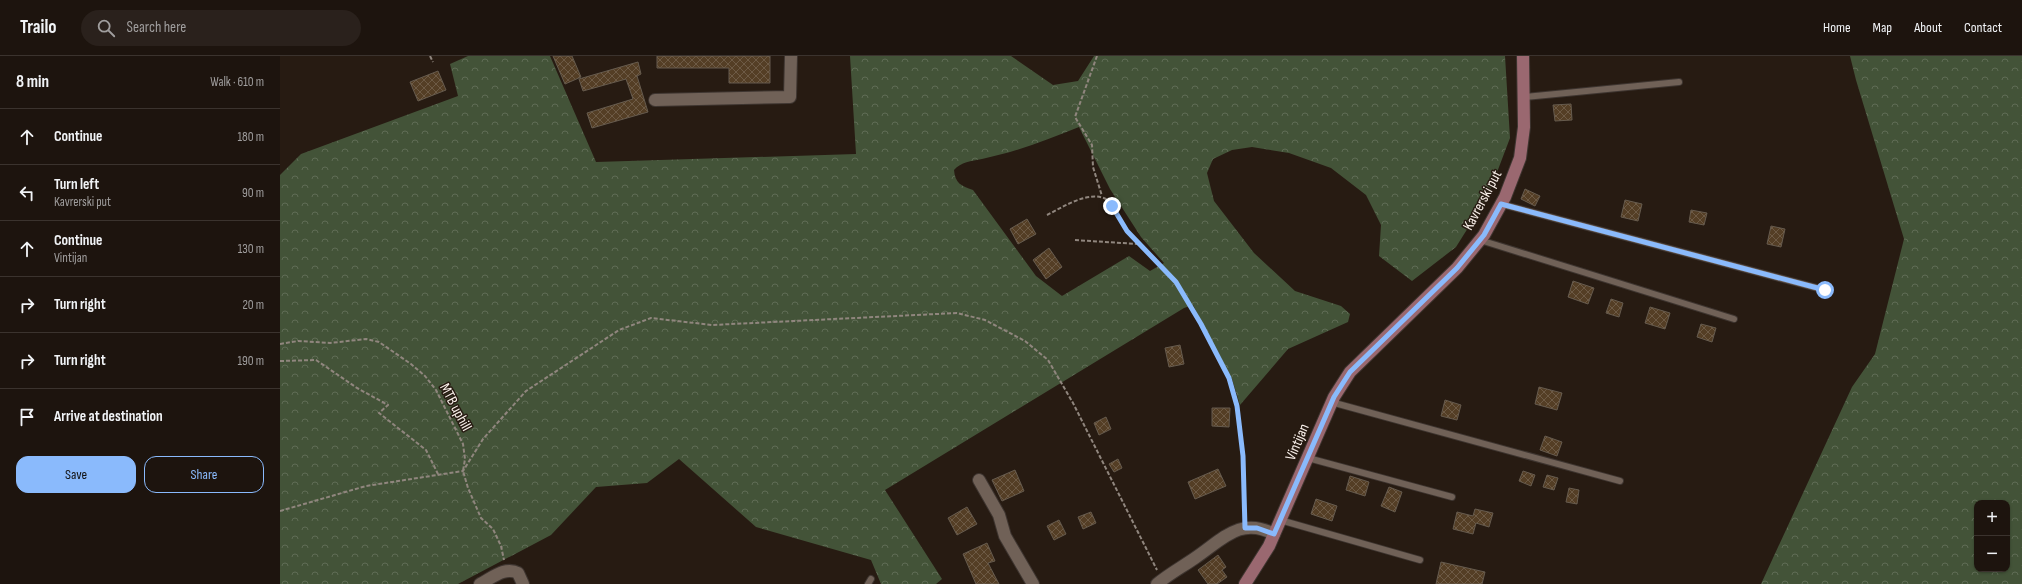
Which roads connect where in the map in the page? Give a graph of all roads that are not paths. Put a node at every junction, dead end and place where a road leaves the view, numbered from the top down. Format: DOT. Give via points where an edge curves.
graph roads {
  1 [pos="791,56"];
  2 [pos="1523,56"];
  3 [pos="1679,82"];
  4 [pos="1524,96"];
  5 [pos="655,100"];
  6 [pos="1501,204"];
  7 [pos="1480,240"];
  8 [pos="1825,290"];
  9 [pos="1734,319"];
  10 [pos="1397,327"];
  11 [pos="1331,402"];
  12 [pos="1308,458"];
  13 [pos="979,480"];
  14 [pos="1620,482"];
  15 [pos="1452,497"];
  16 [pos="1280,520"];
  17 [pos="1274,534"];
  18 [pos="1420,560"];
  19 [pos="1160,581"];
  20 [pos="480,584"];
  21 [pos="523,584"];
  22 [pos="1033,584"];
  23 [pos="1245,584"];
  1 -- 5 [label="street" via="790,97"];
  2 -- 4 [label="main road, Kavrerski put"];
  3 -- 4 [label="lane"];
  4 -- 6 [label="main road, Kavrerski put" via="1520,158"];
  6 -- 7 [label="main road, Kavrerski put"];
  6 -- 8 [label="lane"];
  7 -- 9 [label="lane"];
  7 -- 10 [label="main road, Kavrerski put" via="1457,268"];
  10 -- 11 [label="main road, Vintijan" via="1350,372"];
  11 -- 12 [label="main road, Vintijan"];
  11 -- 14 [label="lane"];
  12 -- 15 [label="lane"];
  12 -- 16 [label="main road, Vintijan"];
  13 -- 22 [label="street"];
  16 -- 17 [label="main road, Vintijan"];
  16 -- 18 [label="lane"];
  17 -- 19 [label="street" via="1257,528 1245,528 1228,533"];
  17 -- 23 [label="main road, Vintijan"];
  20 -- 21 [label="street" via="509,571 518,573"];
}
